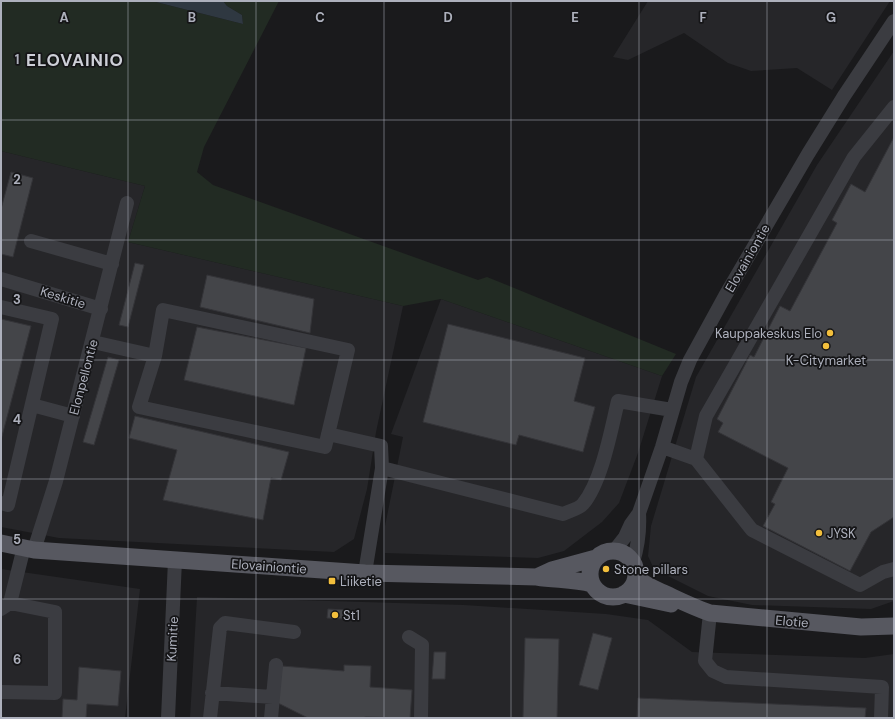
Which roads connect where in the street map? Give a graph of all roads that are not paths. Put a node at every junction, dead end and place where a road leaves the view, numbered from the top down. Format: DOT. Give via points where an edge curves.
graph roads {
  1 [pos="894,21"];
  2 [pos="894,107"];
  3 [pos="127,203"];
  4 [pos="32,240"];
  5 [pos="112,264"];
  6 [pos="1,279"];
  7 [pos="1,307"];
  8 [pos="101,308"];
  9 [pos="93,342"];
  10 [pos="155,356"];
  11 [pos="32,405"];
  12 [pos="672,410"];
  13 [pos="73,416"];
  14 [pos="328,434"];
  15 [pos="662,446"];
  16 [pos="696,459"];
  17 [pos="382,468"];
  18 [pos="1,503"];
  19 [pos="639,513"];
  20 [pos="1,543"];
  21 [pos="29,548"];
  22 [pos="614,551"];
  23 [pos="596,558"];
  24 [pos="175,560"];
  25 [pos="634,569"];
  26 [pos="894,570"];
  27 [pos="365,573"];
  28 [pos="537,576"];
  29 [pos="592,584"];
  30 [pos="624,594"];
  31 [pos="6,606"];
  32 [pos="691,607"];
  33 [pos="710,613"];
  34 [pos="894,626"];
  35 [pos="294,632"];
  36 [pos="409,637"];
  37 [pos="276,665"];
  38 [pos="1,692"];
  39 [pos="212,693"];
  40 [pos="273,697"];
  41 [pos="168,718"];
  42 [pos="210,718"];
  43 [pos="271,718"];
  44 [pos="421,718"];
  45 [pos="881,718"];
  1 -- 12 [label="street, Elovainiontie" via="808,154 725,296 690,360"];
  2 -- 16 [label="street" via="854,156 706,416"];
  3 -- 5 [label="street, Elonpellontie"];
  4 -- 5 [label="street"];
  5 -- 8 [label="street, Elonpellontie"];
  6 -- 8 [label="street, Keskitie"];
  7 -- 11 [label="street" via="52,319"];
  8 -- 9 [label="street, Elonpellontie"];
  9 -- 10 [label="street"];
  9 -- 13 [label="street, Elonpellontie"];
  10 -- 14 [label="street" via="139,407 325,447"];
  10 -- 14 [label="street" via="163,310 348,350"];
  11 -- 13 [label="street"];
  11 -- 18 [label="street" via="8,505"];
  12 -- 15 [label="street, Elovainiontie"];
  12 -- 17 [label="street" via="618,401 600,470 592,487 582,505 563,514"];
  13 -- 21 [label="street, Elonpellontie" via="56,481"];
  14 -- 17 [label="street" via="381,446"];
  15 -- 16 [label="street"];
  15 -- 19 [label="street, Elovainiontie"];
  16 -- 26 [label="street" via="752,530 860,585 883,572"];
  17 -- 27 [label="street"];
  19 -- 22 [label="street, Elovainiontie"];
  19 -- 25 [label="street, Elovainiontie" via="640,529"];
  20 -- 21 [label="main road, Elovainiontie"];
  21 -- 24 [label="main road, Elovainiontie"];
  21 -- 31 [label="street, Elonpellontie"];
  22 -- 23 [label="main road"];
  22 -- 25 [label="main road" via="625,555"];
  23 -- 28 [label="main road, Elovainiontie"];
  23 -- 29 [label="main road" via="590,571"];
  24 -- 27 [label="main road, Elovainiontie"];
  24 -- 41 [label="street, Kumitie"];
  25 -- 30 [label="main road" via="632,587"];
  25 -- 32 [label="main road, Elotie" via="640,581"];
  27 -- 28 [label="main road, Elovainiontie"];
  28 -- 29 [label="main road, Elovainiontie"];
  29 -- 30 [label="main road" via="599,593 606,596 617,597"];
  30 -- 32 [label="main road, Elotie"];
  31 -- 38 [label="street" via="55,612 55,693"];
  32 -- 33 [label="main road, Elotie"];
  33 -- 34 [label="main road, Elotie" via="861,627"];
  33 -- 45 [label="street" via="705,661 713,671 726,677 882,687"];
  35 -- 39 [label="street" via="225,623 220,628"];
  36 -- 44 [label="street" via="422,645"];
  37 -- 40 [label="street"];
  39 -- 40 [label="street"];
  39 -- 42 [label="street"];
  40 -- 43 [label="street"];
}
